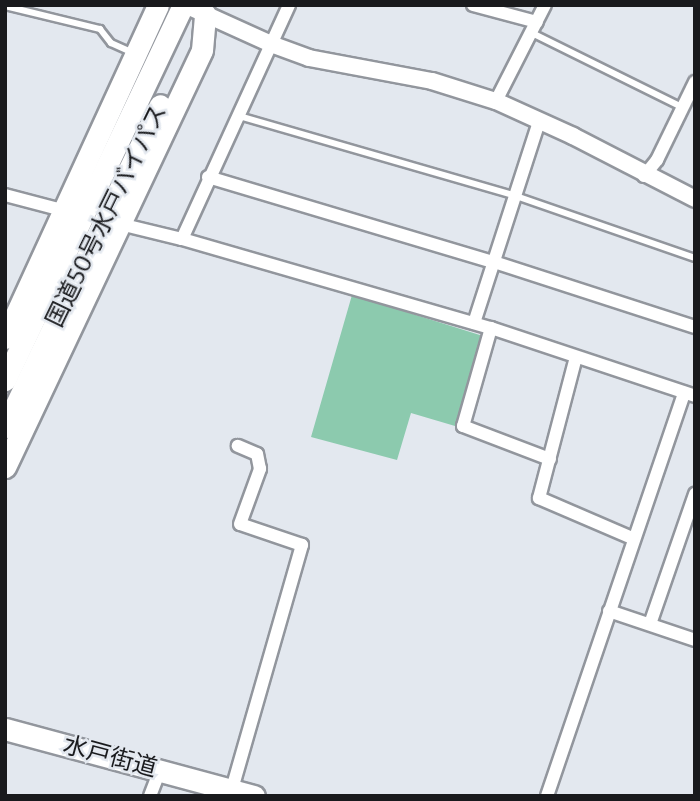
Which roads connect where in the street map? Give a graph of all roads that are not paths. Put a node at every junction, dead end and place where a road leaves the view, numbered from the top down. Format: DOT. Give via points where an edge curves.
graph roads {
  1 [pos="184,5"];
  2 [pos="289,5"];
  3 [pos="473,5"];
  4 [pos="545,5"];
  5 [pos="5,6"];
  6 [pos="164,6"];
  7 [pos="207,9"];
  8 [pos="534,27"];
  9 [pos="271,44"];
  10 [pos="136,54"];
  11 [pos="695,82"];
  12 [pos="496,101"];
  13 [pos="688,102"];
  14 [pos="237,116"];
  15 [pos="540,119"];
  16 [pos="644,176"];
  17 [pos="208,177"];
  18 [pos="5,195"];
  19 [pos="516,197"];
  20 [pos="695,200"];
  21 [pos="65,211"];
  22 [pos="120,224"];
  23 [pos="182,239"];
  24 [pos="695,258"];
  25 [pos="494,262"];
  26 [pos="474,323"];
  27 [pos="695,327"];
  28 [pos="491,328"];
  29 [pos="5,338"];
  30 [pos="576,357"];
  31 [pos="5,380"];
  32 [pos="690,395"];
  33 [pos="5,427"];
  34 [pos="238,446"];
  35 [pos="550,459"];
  36 [pos="5,467"];
  37 [pos="695,494"];
  38 [pos="632,538"];
  39 [pos="609,611"];
  40 [pos="650,624"];
  41 [pos="695,640"];
  42 [pos="5,729"];
  43 [pos="160,770"];
  44 [pos="232,789"];
  45 [pos="150,796"];
  46 [pos="254,796"];
  47 [pos="547,796"];
  1 -- 7 [label="street"];
  1 -- 31 [label="main road, 国道50号水戸バイパス"];
  2 -- 9 [label="street"];
  3 -- 8 [label="street"];
  4 -- 8 [label="street"];
  5 -- 10 [label="lane" via="100,29 111,43"];
  6 -- 10 [label="main road"];
  7 -- 9 [label="street"];
  7 -- 22 [label="main road" via="202,50"];
  7 -- 33 [label="main road, 国道50号水戸バイパス"];
  8 -- 12 [label="street"];
  8 -- 13 [label="lane"];
  9 -- 12 [label="street" via="325,62 432,81"];
  9 -- 14 [label="street"];
  10 -- 21 [label="main road"];
  11 -- 13 [label="street"];
  12 -- 15 [label="street"];
  13 -- 16 [label="street"];
  14 -- 17 [label="street"];
  14 -- 19 [label="lane"];
  15 -- 16 [label="street"];
  15 -- 19 [label="street"];
  16 -- 20 [label="street"];
  17 -- 23 [label="street"];
  17 -- 25 [label="street"];
  18 -- 21 [label="street"];
  19 -- 24 [label="lane"];
  19 -- 25 [label="street"];
  21 -- 29 [label="main road"];
  22 -- 23 [label="street"];
  22 -- 36 [label="main road"];
  23 -- 26 [label="street"];
  25 -- 26 [label="street"];
  25 -- 27 [label="street"];
  26 -- 28 [label="street"];
  28 -- 30 [label="street"];
  28 -- 35 [label="street" via="463,426"];
  30 -- 32 [label="street"];
  30 -- 35 [label="street"];
  32 -- 38 [label="street"];
  34 -- 44 [label="street" via="257,454 260,469 240,524 302,545"];
  35 -- 38 [label="street" via="539,498"];
  37 -- 40 [label="street"];
  38 -- 39 [label="street"];
  39 -- 40 [label="street"];
  39 -- 47 [label="street"];
  40 -- 41 [label="street"];
  42 -- 43 [label="main road, 水戸街道"];
  43 -- 44 [label="main road, 水戸街道"];
  43 -- 45 [label="street"];
  44 -- 46 [label="main road, 水戸街道"];
}
